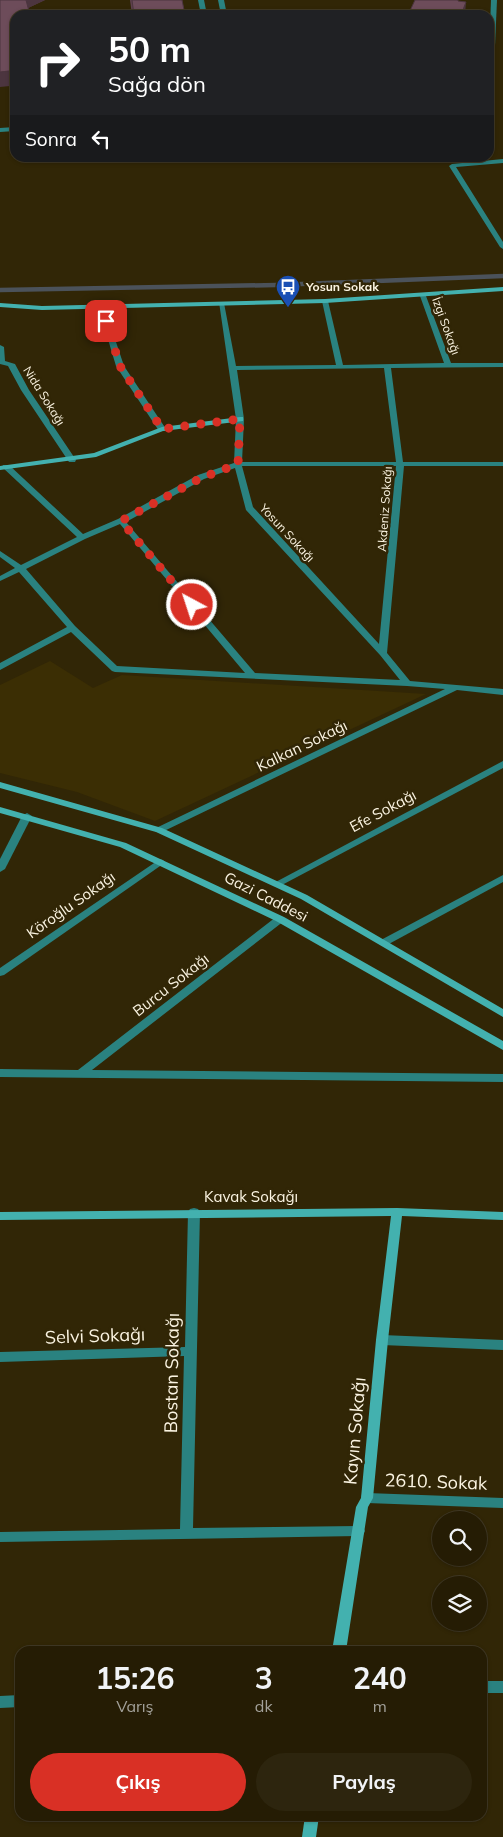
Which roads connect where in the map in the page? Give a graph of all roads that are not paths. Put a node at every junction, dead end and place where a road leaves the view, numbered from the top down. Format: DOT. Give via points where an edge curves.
graph roads {
  1 [pos="493,162"];
  2 [pos="503,248"];
  3 [pos="503,289"];
  4 [pos="422,296"];
  5 [pos="325,302"];
  6 [pos="220,303"];
  7 [pos="0,305"];
  8 [pos="101,306"];
  9 [pos="0,347"];
  10 [pos="1,362"];
  11 [pos="448,365"];
  12 [pos="503,365"];
  13 [pos="340,366"];
  14 [pos="387,366"];
  15 [pos="233,368"];
  16 [pos="240,419"];
  17 [pos="162,429"];
  18 [pos="72,460"];
  19 [pos="238,464"];
  20 [pos="503,464"];
  21 [pos="400,465"];
  22 [pos="3,468"];
  23 [pos="121,521"];
  24 [pos="82,536"];
  25 [pos="0,554"];
  26 [pos="20,568"];
  27 [pos="0,578"];
  28 [pos="72,628"];
  29 [pos="383,654"];
  30 [pos="0,667"];
  31 [pos="251,674"];
  32 [pos="406,683"];
  33 [pos="458,687"];
  34 [pos="503,692"];
  35 [pos="503,764"];
  36 [pos="0,785"];
  37 [pos="0,810"];
  38 [pos="27,816"];
  39 [pos="159,830"];
  40 [pos="160,862"];
  41 [pos="0,869"];
  42 [pos="503,878"];
  43 [pos="277,884"];
  44 [pos="280,919"];
  45 [pos="382,943"];
  46 [pos="0,973"];
  47 [pos="503,1014"];
  48 [pos="503,1046"];
  49 [pos="0,1073"];
  50 [pos="80,1074"];
  51 [pos="503,1078"];
  52 [pos="194,1212"];
  53 [pos="397,1212"];
  54 [pos="0,1216"];
  55 [pos="503,1216"];
  56 [pos="382,1340"];
  57 [pos="503,1346"];
  58 [pos="190,1351"];
  59 [pos="0,1356"];
  60 [pos="367,1498"];
  61 [pos="503,1503"];
  62 [pos="358,1531"];
  63 [pos="186,1534"];
  64 [pos="0,1538"];
  65 [pos="340,1646"];
  66 [pos="487,1687"];
  67 [pos="503,1687"];
  68 [pos="15,1701"];
  69 [pos="0,1702"];
  70 [pos="311,1821"];
  71 [pos="309,1837"];
  1 -- 2 [label="street" via="452,166"];
  3 -- 4 [label="street"];
  4 -- 5 [label="street"];
  4 -- 11 [label="street, İzgi Sokağı"];
  5 -- 6 [label="street"];
  5 -- 13 [label="street"];
  6 -- 8 [label="street"];
  6 -- 15 [label="street, Yosun Sokağı"];
  7 -- 8 [label="street" via="42,308"];
  8 -- 17 [label="street" via="120,366"];
  9 -- 10 [label="street, Nida Sokağı"];
  10 -- 18 [label="street, Nida Sokağı" via="11,364"];
  11 -- 12 [label="street"];
  11 -- 14 [label="street"];
  13 -- 14 [label="street"];
  13 -- 15 [label="street"];
  14 -- 21 [label="street, Akdeniz Sokağı"];
  15 -- 16 [label="street, Yosun Sokağı"];
  16 -- 17 [label="street"];
  16 -- 19 [label="street, Yosun Sokağı"];
  17 -- 18 [label="street" via="96,455"];
  18 -- 22 [label="street"];
  19 -- 21 [label="street"];
  19 -- 23 [label="street" via="201,478"];
  19 -- 29 [label="street, Yosun Sokağı" via="249,508"];
  20 -- 21 [label="street"];
  21 -- 29 [label="street, Akdeniz Sokağı"];
  22 -- 24 [label="street"];
  23 -- 24 [label="street"];
  23 -- 31 [label="street"];
  24 -- 26 [label="street"];
  25 -- 26 [label="street"];
  26 -- 27 [label="street"];
  26 -- 28 [label="street"];
  28 -- 30 [label="street"];
  28 -- 31 [label="street" via="115,669"];
  29 -- 32 [label="street, Yosun Sokağı"];
  31 -- 32 [label="street"];
  32 -- 33 [label="street"];
  33 -- 34 [label="street"];
  33 -- 39 [label="street, Kalkan Sokağı"];
  35 -- 43 [label="street, Efe Sokağı"];
  36 -- 39 [label="street, Gazi Caddesi"];
  37 -- 38 [label="street, Gazi Caddesi"];
  38 -- 40 [label="street, Gazi Caddesi" via="123,845"];
  38 -- 41 [label="street"];
  39 -- 43 [label="street, Gazi Caddesi"];
  40 -- 44 [label="street, Gazi Caddesi"];
  40 -- 46 [label="street, Köroğlu Sokağı"];
  42 -- 45 [label="street"];
  43 -- 45 [label="street, Gazi Caddesi"];
  44 -- 48 [label="street, Gazi Caddesi"];
  44 -- 50 [label="street, Burcu Sokağı"];
  45 -- 47 [label="street, Gazi Caddesi"];
  49 -- 50 [label="street"];
  50 -- 51 [label="street"];
  52 -- 53 [label="street, Kavak Sokağı"];
  52 -- 54 [label="street, Kavak Sokağı"];
  52 -- 58 [label="street, Bostan Sokağı"];
  53 -- 55 [label="street, Kavak Sokağı"];
  53 -- 56 [label="street, Kayın Sokağı"];
  56 -- 57 [label="street"];
  56 -- 60 [label="street, Kayın Sokağı"];
  58 -- 59 [label="street, Selvi Sokağı"];
  58 -- 63 [label="street, Bostan Sokağı"];
  60 -- 61 [label="street, 2610. Sokak"];
  60 -- 62 [label="street, Kayın Sokağı"];
  62 -- 63 [label="street"];
  62 -- 65 [label="street, Kayın Sokağı"];
  63 -- 64 [label="street"];
  66 -- 67 [label="street"];
  68 -- 69 [label="street"];
  70 -- 71 [label="street"];
}
